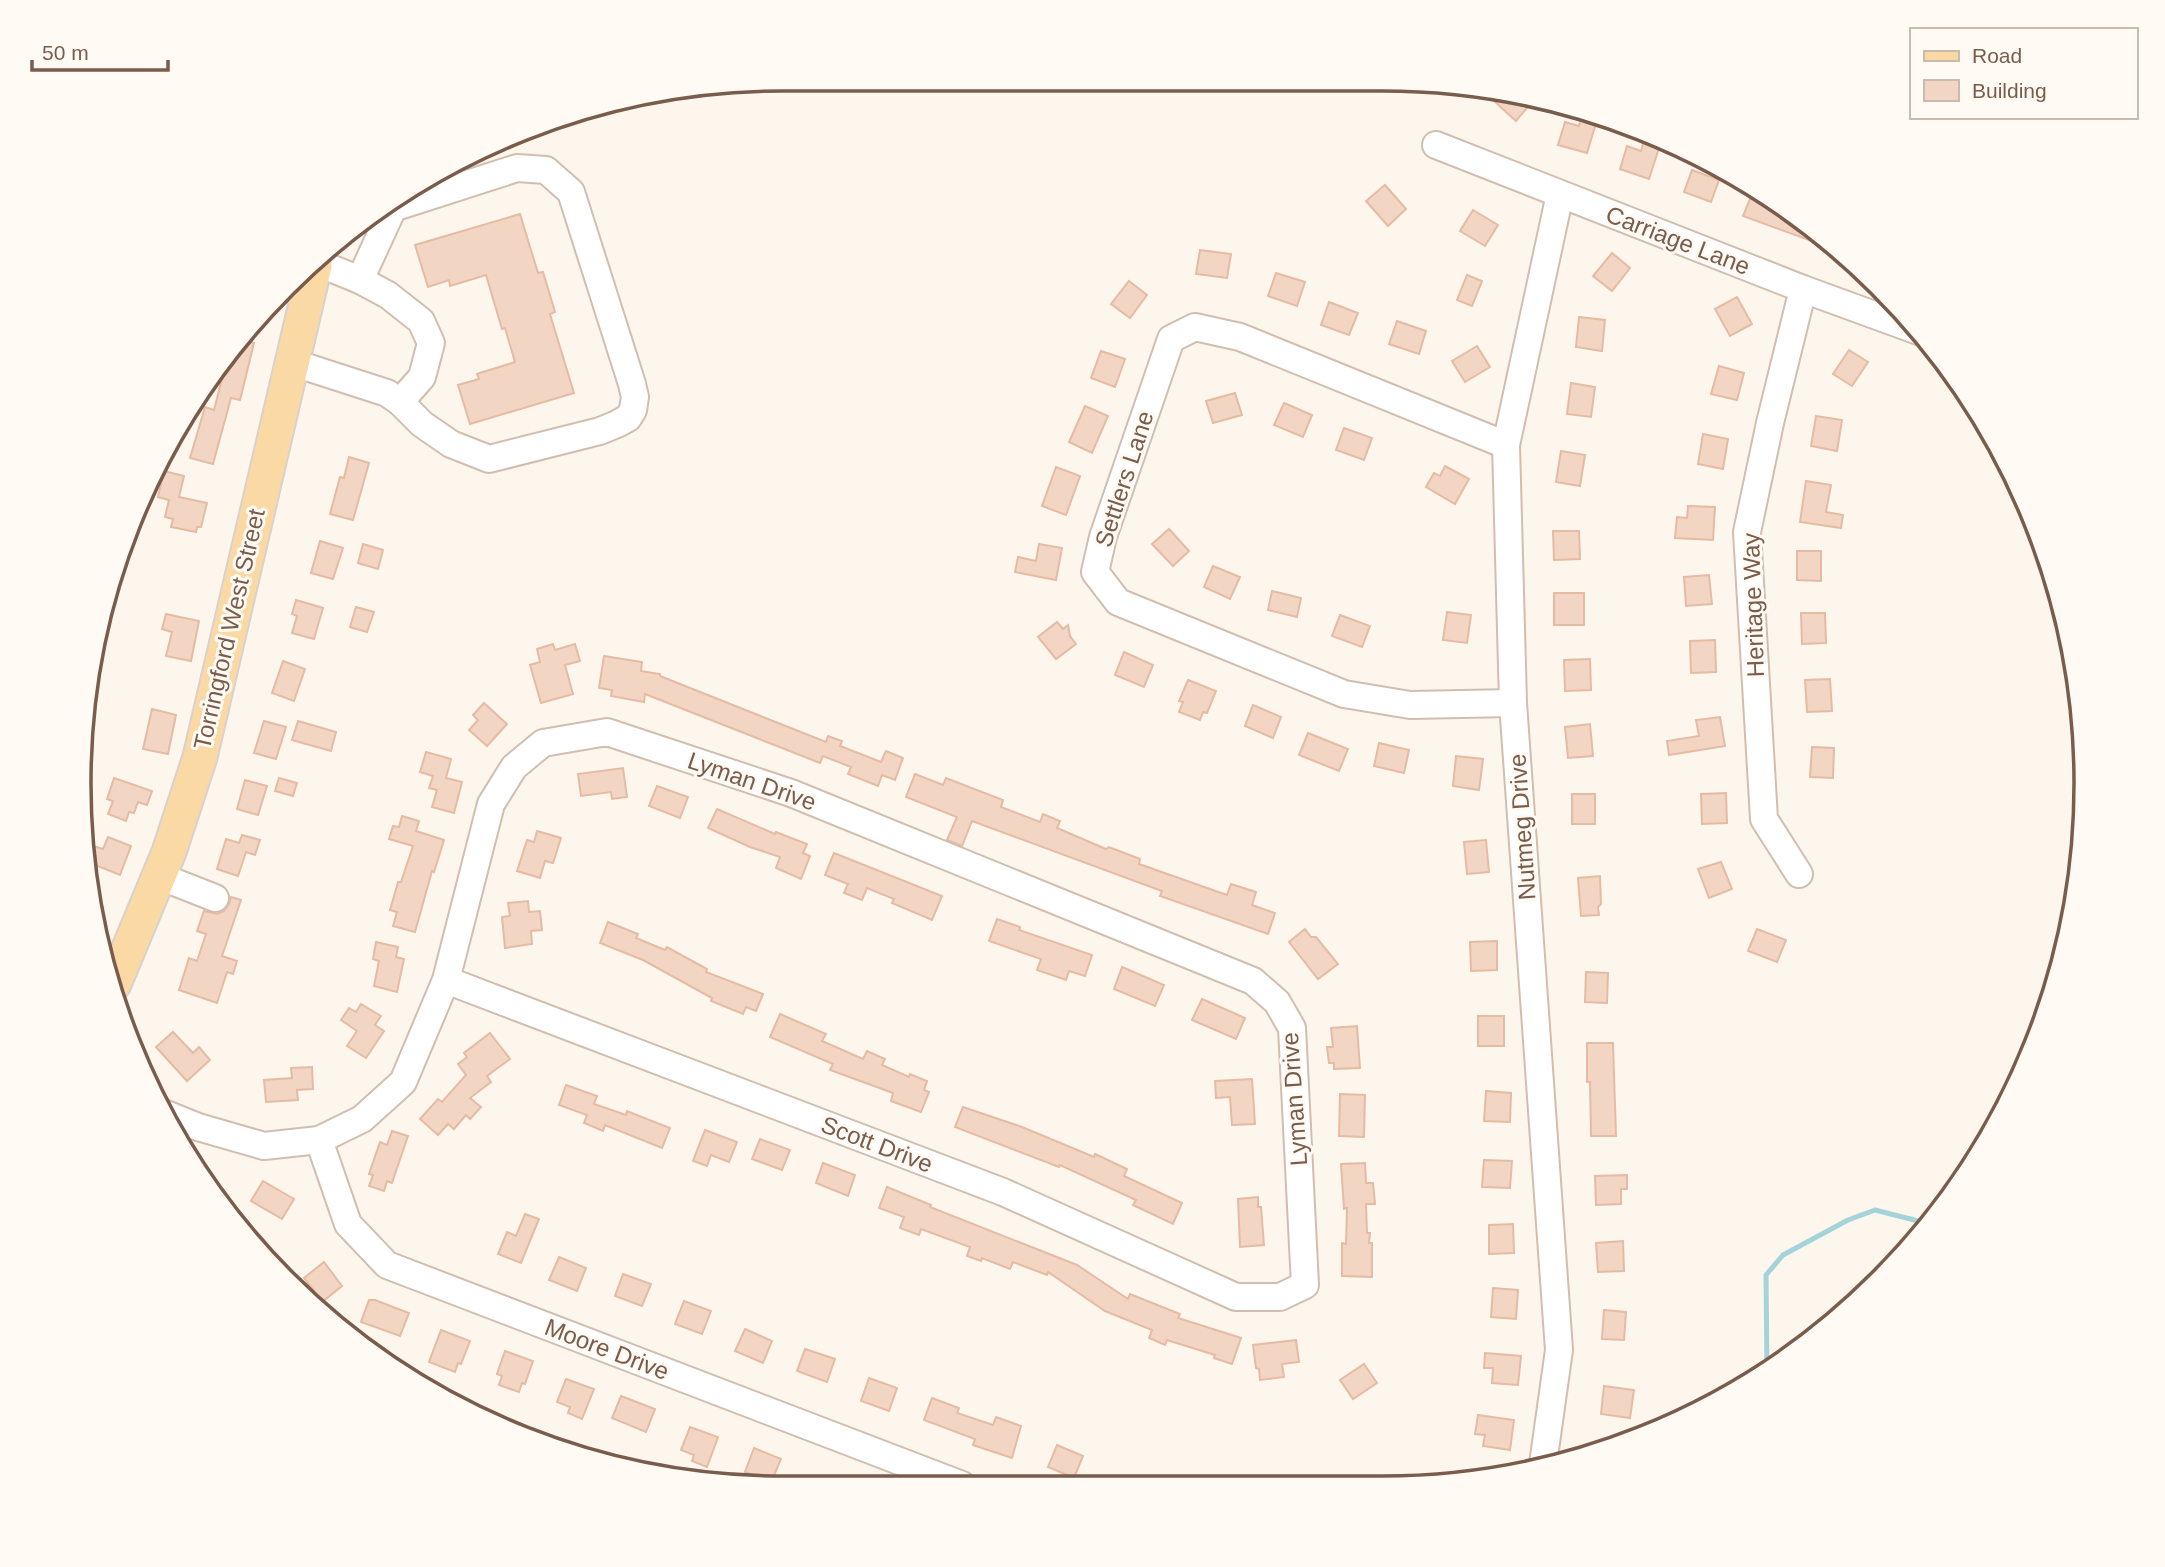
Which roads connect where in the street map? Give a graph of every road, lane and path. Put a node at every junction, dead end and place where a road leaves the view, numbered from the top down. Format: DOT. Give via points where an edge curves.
graph roads {
  1 [pos="1436,145"];
  2 [pos="1560,194"];
  3 [pos="405,204"];
  4 [pos="390,214"];
  5 [pos="323,267"];
  6 [pos="313,276"];
  7 [pos="360,280"];
  8 [pos="1803,289"];
  9 [pos="1899,324"];
  10 [pos="291,362"];
  11 [pos="400,402"];
  12 [pos="1506,445"];
  13 [pos="1513,703"];
  14 [pos="1799,874"];
  15 [pos="159,876"];
  16 [pos="215,898"];
  17 [pos="118,974"];
  18 [pos="446,980"];
  19 [pos="178,1119"];
  20 [pos="319,1140"];
  21 [pos="1305,1285"];
  22 [pos="1544,1456"];
  23 [pos="938,1476"];
  1 -- 2 [label="street, Carriage Lane"];
  2 -- 8 [label="street, Carriage Lane"];
  2 -- 12 [label="street, Nutmeg Drive"];
  3 -- 11 [label="street" via="517,168 546,170 571,192 635,397 628,418 617,424 489,459 451,444"];
  4 -- 7 [label="street"];
  5 -- 7 [label="street"];
  6 -- 10 [label="main road, Torringford West Street"];
  7 -- 11 [label="street" via="421,321 431,343 422,377"];
  8 -- 9 [label="street, Carriage Lane"];
  8 -- 14 [label="street, Heritage Way" via="1747,532 1764,819"];
  10 -- 11 [label="street" via="387,393"];
  10 -- 15 [label="main road, Torringford West Street" via="200,757"];
  12 -- 13 [label="street, Nutmeg Drive"];
  12 -- 13 [label="street, Settlers Lane" via="1240,337 1195,327 1171,339 1095,572 1118,602 1344,694 1410,705"];
  13 -- 22 [label="street, Nutmeg Drive" via="1559,1350"];
  15 -- 16 [label="street"];
  15 -- 17 [label="main road, Torringford West Street"];
  18 -- 20 [label="street, Lyman Drive" via="403,1082 362,1119"];
  18 -- 21 [label="street, Scott Drive" via="1003,1192 1236,1297 1280,1297"];
  18 -- 21 [label="street, Lyman Drive" via="491,804 514,767 543,743 607,732 791,793 1253,981 1277,1002 1292,1028"];
  19 -- 20 [label="street, Lyman Drive" via="264,1146"];
  20 -- 23 [label="street, Moore Drive" via="348,1224 387,1265"];
}
